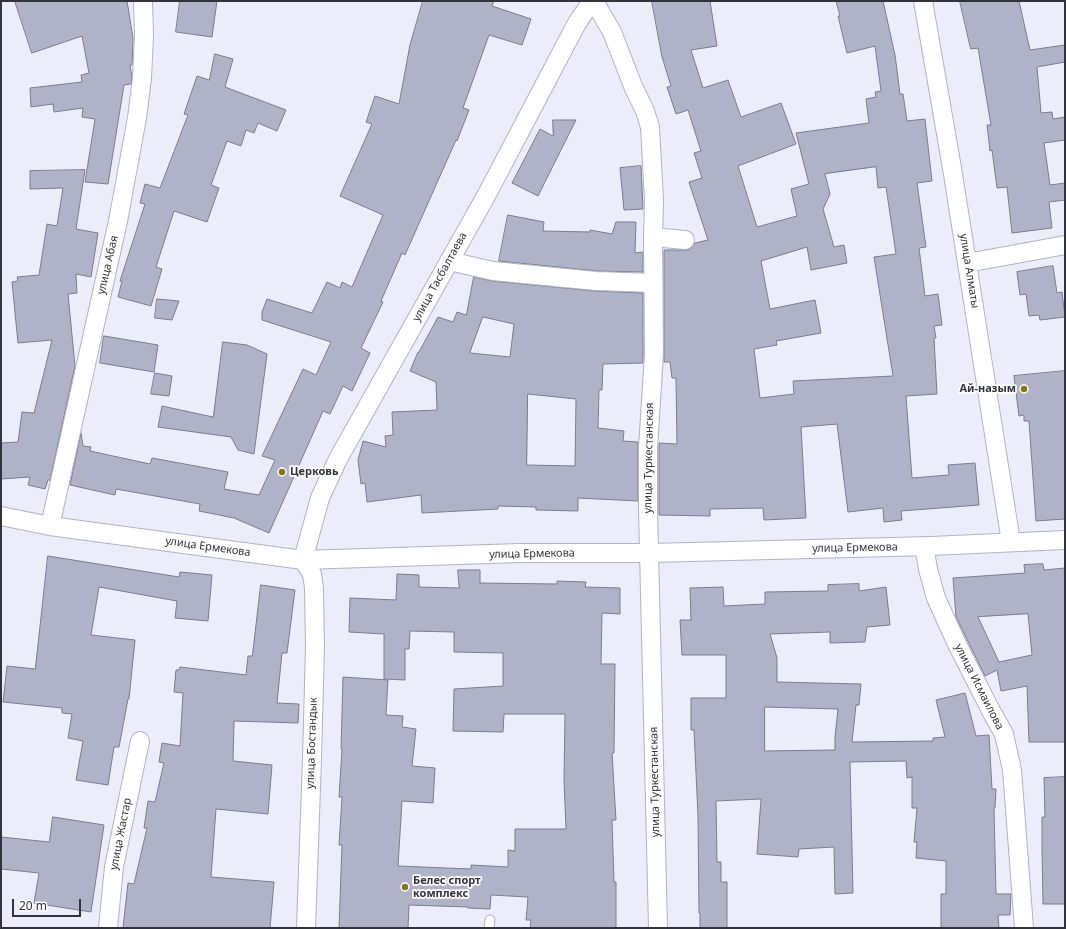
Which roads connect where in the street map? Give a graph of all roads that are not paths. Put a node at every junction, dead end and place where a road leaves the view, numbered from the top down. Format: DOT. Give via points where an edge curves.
graph roads {
  1 [pos="144,1"];
  2 [pos="593,1"];
  3 [pos="923,1"];
  4 [pos="653,237"];
  5 [pos="685,240"];
  6 [pos="1065,245"];
  7 [pos="449,261"];
  8 [pos="967,263"];
  9 [pos="653,283"];
  10 [pos="1,516"];
  11 [pos="50,526"];
  12 [pos="1065,540"];
  13 [pos="1011,542"];
  14 [pos="924,546"];
  15 [pos="650,553"];
  16 [pos="303,560"];
  17 [pos="140,741"];
  18 [pos="108,928"];
  19 [pos="306,928"];
  20 [pos="658,928"];
  21 [pos="1024,928"];
  1 -- 11 [label="street, улица Абая" via="142,78 137,118 118,221"];
  2 -- 4 [label="street, улица Туркестанская" via="612,32 650,127 654,200"];
  2 -- 7 [label="street, улица Тасбалтаева" via="577,23"];
  3 -- 8 [label="street, улица Алматы"];
  4 -- 5 [label="street"];
  4 -- 9 [label="street, улица Туркестанская"];
  6 -- 8 [label="street"];
  7 -- 9 [label="street" via="493,271 596,281"];
  7 -- 16 [label="street, улица Тасбалтаева" via="338,459 320,498"];
  8 -- 13 [label="street, улица Алматы"];
  9 -- 15 [label="street, улица Туркестанская" via="654,354 648,448"];
  10 -- 11 [label="street, улица Ермекова"];
  11 -- 16 [label="street, улица Ермекова"];
  12 -- 13 [label="street, улица Ермекова"];
  13 -- 14 [label="street, улица Ермекова"];
  14 -- 15 [label="street, улица Ермекова"];
  14 -- 21 [label="street, улица Исмаилова" via="936,598 1004,734 1012,770"];
  15 -- 16 [label="street, улица Ермекова" via="520,553"];
  15 -- 20 [label="street, улица Туркестанская"];
  16 -- 19 [label="street, улица Бостандык" via="312,574 314,588 315,647"];
  17 -- 18 [label="street, улица Жастар" via="114,867"];
}
